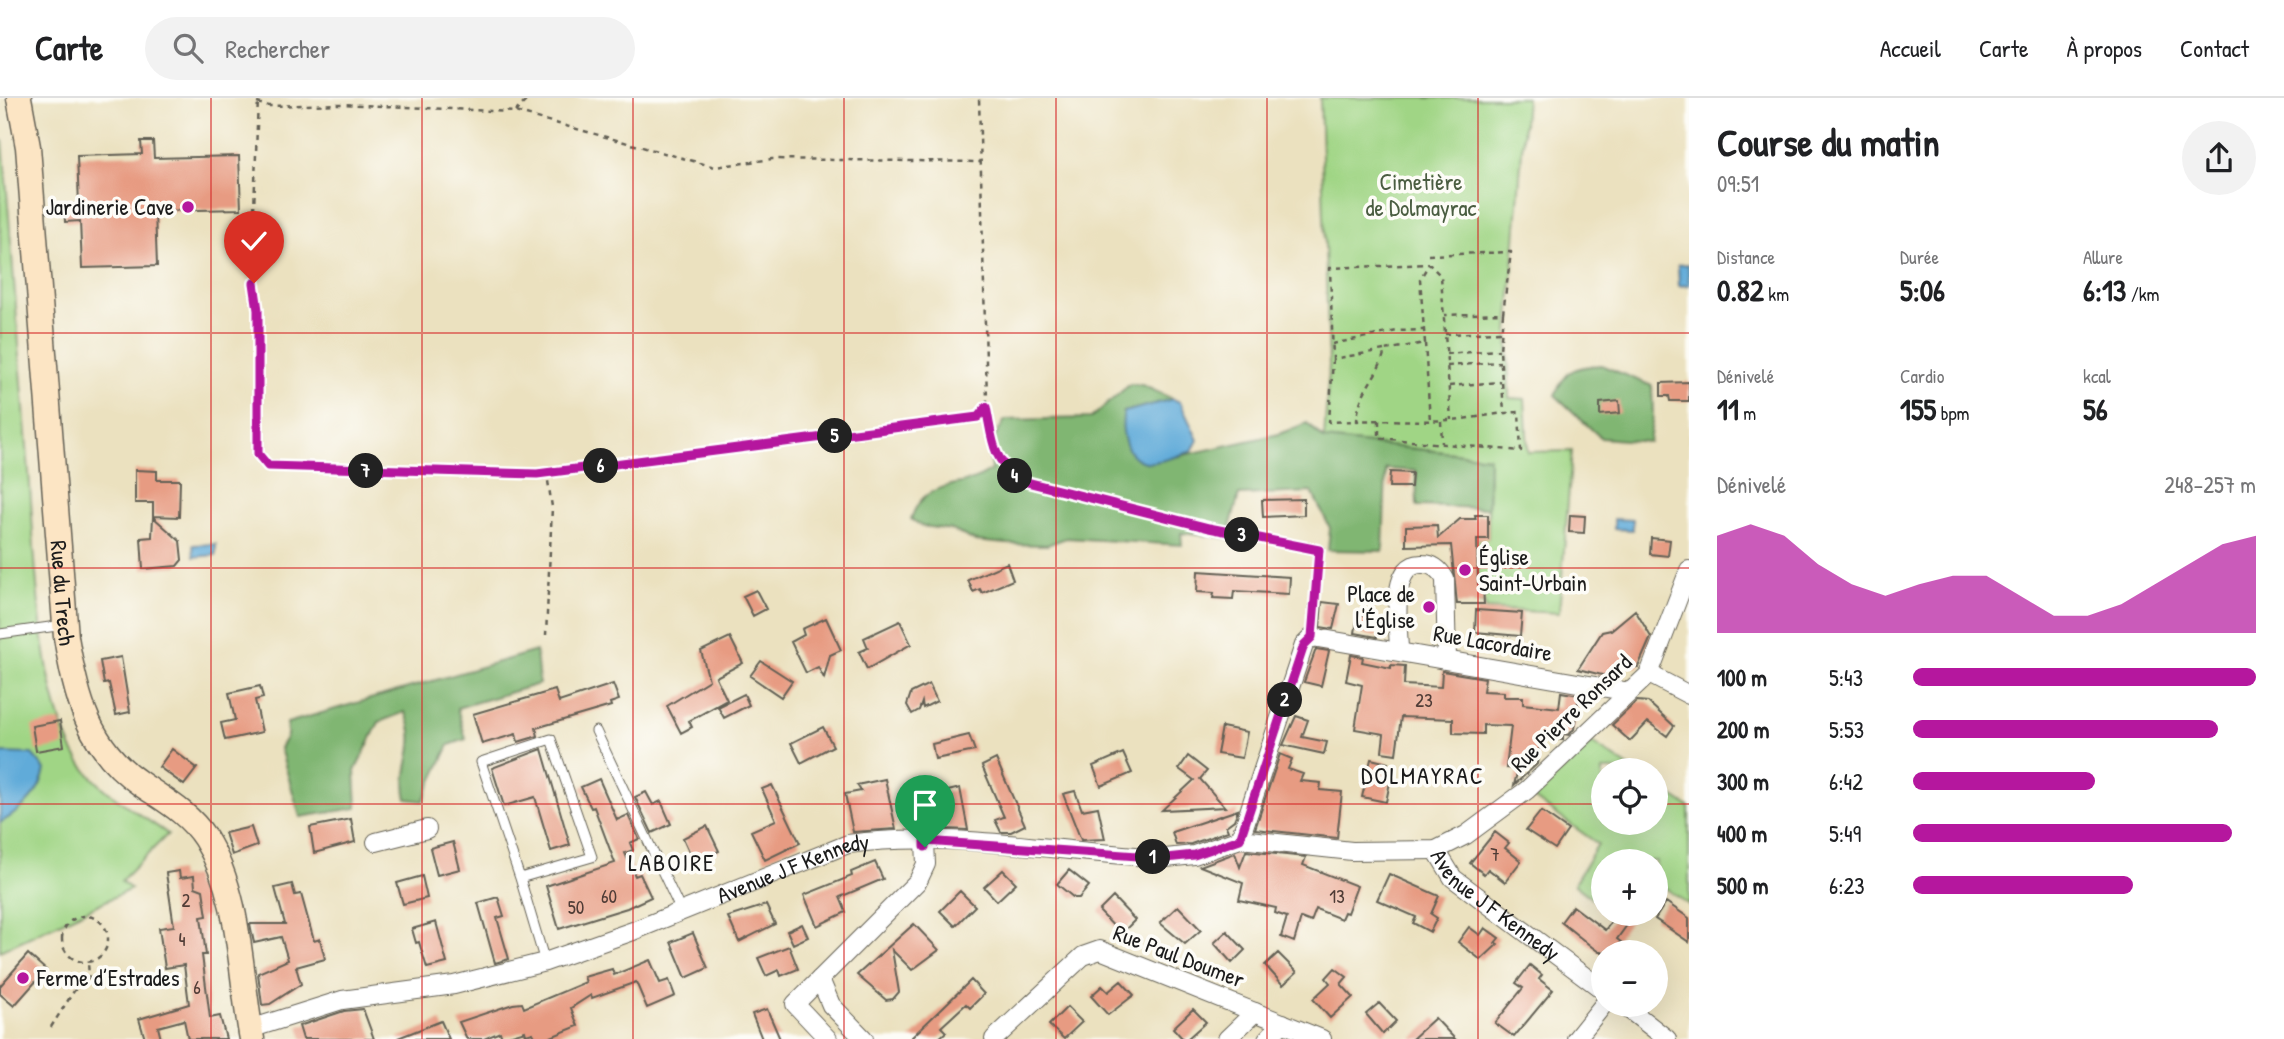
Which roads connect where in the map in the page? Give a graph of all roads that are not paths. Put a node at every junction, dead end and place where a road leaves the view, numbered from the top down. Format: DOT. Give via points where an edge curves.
graph roads {
  1 [pos="19,98"];
  2 [pos="1319,550"];
  3 [pos="1689,570"];
  4 [pos="65,624"];
  5 [pos="0,635"];
  6 [pos="1312,637"];
  7 [pos="1399,651"];
  8 [pos="1447,660"];
  9 [pos="1649,674"];
  10 [pos="1630,692"];
  11 [pos="1689,695"];
  12 [pos="596,731"];
  13 [pos="427,829"];
  14 [pos="1240,839"];
  15 [pos="925,841"];
  16 [pos="376,842"];
  17 [pos="1436,850"];
  18 [pos="520,878"];
  19 [pos="681,911"];
  20 [pos="545,962"];
  21 [pos="820,979"];
  22 [pos="1591,981"];
  23 [pos="1255,1012"];
  24 [pos="1594,1017"];
  25 [pos="1639,1017"];
  26 [pos="1283,1023"];
  27 [pos="251,1034"];
  28 [pos="828,1039"];
  29 [pos="864,1039"];
  30 [pos="994,1039"];
  31 [pos="1227,1039"];
  32 [pos="1267,1039"];
  33 [pos="1322,1039"];
  34 [pos="1576,1039"];
  35 [pos="1667,1039"];
  1 -- 4 [label="street, Rue du Trech" via="28,147"];
  2 -- 6 [label="lane"];
  3 -- 9 [label="street, Rue Pierre Ronsard"];
  4 -- 5 [label="lane"];
  4 -- 27 [label="street, Rue du Trech" via="75,690 98,742 125,773 192,822 219,863 231,902"];
  6 -- 7 [label="street, Rue Lacordaire"];
  6 -- 14 [label="street" via="1304,645"];
  7 -- 8 [label="street, Rue Lacordaire"];
  7 -- 8 [label="street" via="1399,583 1404,572 1421,563 1433,566 1445,579"];
  8 -- 10 [label="street, Rue Lacordaire"];
  9 -- 10 [label="street, Rue Pierre Ronsard"];
  9 -- 11 [label="street"];
  10 -- 17 [label="street, Rue Pierre Ronsard" via="1527,790 1466,835"];
  12 -- 19 [label="lane"];
  13 -- 16 [label="street"];
  14 -- 15 [label="street, Avenue J F Kennedy" via="1194,855 1166,858"];
  14 -- 17 [label="street, Avenue J F Kennedy" via="1352,851"];
  15 -- 19 [label="street, Avenue J F Kennedy" via="877,840 830,848"];
  15 -- 21 [label="street" via="926,864 918,881"];
  17 -- 22 [label="street, Avenue J F Kennedy" via="1452,878"];
  18 -- 18 [label="lane" via="592,858 551,738 481,762"];
  18 -- 20 [label="lane"];
  19 -- 20 [label="street, Avenue J F Kennedy"];
  20 -- 27 [label="street, Avenue J F Kennedy" via="454,985 342,1000"];
  21 -- 28 [label="street" via="795,1004"];
  21 -- 29 [label="street" via="831,1004"];
  23 -- 26 [label="street"];
  23 -- 30 [label="street, Rue Paul Doumer" via="1092,950"];
  23 -- 31 [label="street"];
  24 -- 34 [label="street"];
  25 -- 35 [label="street"];
  26 -- 32 [label="street"];
  26 -- 33 [label="street"];
}
